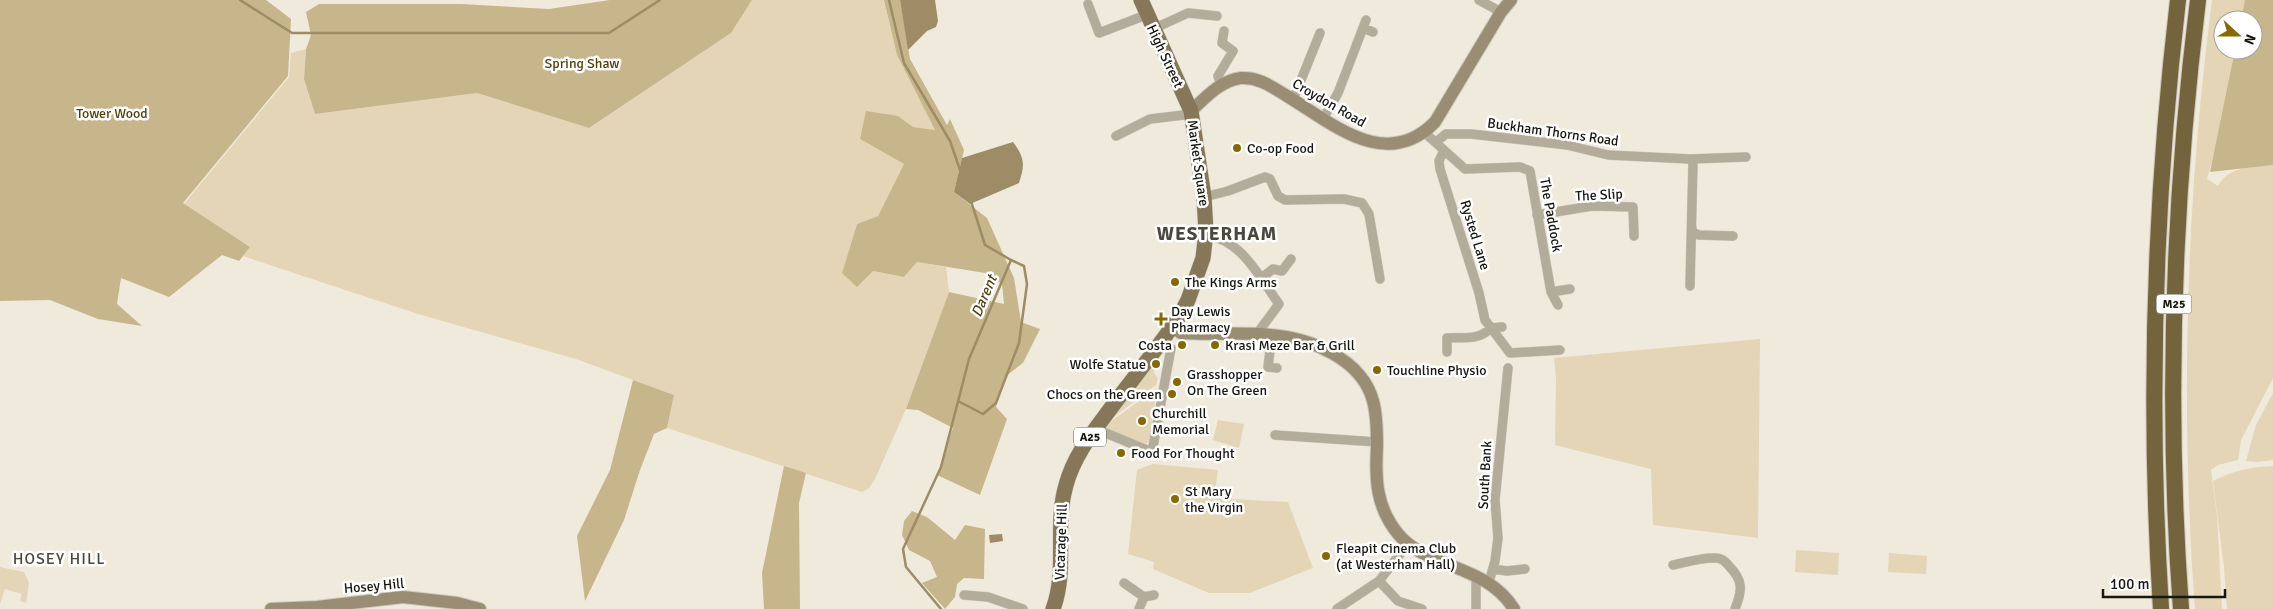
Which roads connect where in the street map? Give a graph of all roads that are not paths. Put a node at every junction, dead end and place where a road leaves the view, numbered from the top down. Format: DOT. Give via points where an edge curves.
graph roads {
  1 [pos="1141,0"];
  2 [pos="1479,0"];
  3 [pos="1511,0"];
  4 [pos="2178,0"];
  5 [pos="2198,0"];
  6 [pos="1088,4"];
  7 [pos="1501,12"];
  8 [pos="1217,16"];
  9 [pos="1150,22"];
  10 [pos="1224,31"];
  11 [pos="1374,32"];
  12 [pos="1320,33"];
  13 [pos="1221,85"];
  14 [pos="1293,100"];
  15 [pos="1191,112"];
  16 [pos="1323,118"];
  17 [pos="1425,133"];
  18 [pos="1116,136"];
  19 [pos="1436,142"];
  20 [pos="1444,150"];
  21 [pos="1746,157"];
  22 [pos="1690,159"];
  23 [pos="1204,197"];
  24 [pos="1537,214"];
  25 [pos="1692,228"];
  26 [pos="1205,235"];
  27 [pos="1634,236"];
  28 [pos="1732,236"];
  29 [pos="1291,259"];
  30 [pos="1260,279"];
  31 [pos="1380,279"];
  32 [pos="1690,286"];
  33 [pos="1570,289"];
  34 [pos="1551,292"];
  35 [pos="1558,305"];
  36 [pos="1172,327"];
  37 [pos="1502,327"];
  38 [pos="1490,328"];
  39 [pos="1266,334"];
  40 [pos="1162,341"];
  41 [pos="1560,350"];
  42 [pos="1447,352"];
  43 [pos="1273,368"];
  44 [pos="1508,368"];
  45 [pos="1096,428"];
  46 [pos="1275,435"];
  47 [pos="1377,442"];
  48 [pos="1408,544"];
  49 [pos="1673,566"];
  50 [pos="1493,569"];
  51 [pos="1525,569"];
  52 [pos="1476,576"];
  53 [pos="1379,581"];
  54 [pos="1489,582"];
  55 [pos="1124,583"];
  56 [pos="964,595"];
  57 [pos="1154,595"];
  58 [pos="1144,597"];
  59 [pos="271,609"];
  60 [pos="480,609"];
  61 [pos="1023,609"];
  62 [pos="1053,609"];
  63 [pos="1139,609"];
  64 [pos="1337,609"];
  65 [pos="1422,609"];
  66 [pos="1476,609"];
  67 [pos="1514,609"];
  68 [pos="1735,609"];
  69 [pos="2161,609"];
  70 [pos="2181,609"];
  1 -- 9 [label="main road, High Street / A25"];
  2 -- 7 [label="street"];
  3 -- 7 [label="main road, Croydon Road"];
  4 -- 69 [label="highway, M25" via="2161,164 2154,320 2154,472"];
  5 -- 70 [label="highway, M25" via="2182,150 2174,304 2174,462"];
  6 -- 9 [label="street" via="1099,33"];
  7 -- 17 [label="main road, Croydon Road" via="1446,106"];
  8 -- 9 [label="street" via="1188,13"];
  9 -- 15 [label="main road, High Street / A25"];
  10 -- 13 [label="street" via="1222,43 1233,51 1218,76"];
  11 -- 16 [label="street" via="1364,24 1338,93"];
  12 -- 14 [label="street"];
  13 -- 14 [label="main road, Croydon Road" via="1240,78 1259,80"];
  13 -- 15 [label="main road, Croydon Road"];
  14 -- 16 [label="main road, Croydon Road"];
  15 -- 18 [label="street" via="1150,120"];
  15 -- 23 [label="main road, Market Square / A25"];
  16 -- 17 [label="main road, Croydon Road" via="1359,138 1381,144 1403,143"];
  17 -- 19 [label="street, The Paddock"];
  19 -- 20 [label="street, The Paddock"];
  19 -- 22 [label="street, Buckham Thorns Road" via="1446,134 1456,133 1567,145 1608,156"];
  20 -- 24 [label="street, The Paddock" via="1466,169 1526,168 1530,171"];
  20 -- 38 [label="street, Rysted Lane" via="1439,161 1440,169"];
  21 -- 22 [label="street, Buckham Thorns Road"];
  22 -- 25 [label="street" via="1693,162"];
  23 -- 26 [label="main road, Market Square / A25"];
  23 -- 31 [label="street" via="1264,177 1270,179 1278,196 1285,200 1344,199 1362,203 1368,214"];
  24 -- 27 [label="street, The Slip" via="1592,206 1633,207"];
  24 -- 34 [label="street, The Paddock"];
  25 -- 28 [label="street" via="1692,232 1699,235"];
  25 -- 32 [label="street"];
  26 -- 30 [label="street" via="1225,239 1252,264"];
  26 -- 36 [label="main road, Market Square / A25" via="1203,258 1196,280"];
  29 -- 30 [label="street" via="1282,271 1273,270"];
  30 -- 39 [label="street" via="1279,304 1259,331"];
  33 -- 34 [label="street"];
  34 -- 35 [label="street, The Paddock"];
  36 -- 39 [label="main road" via="1184,333"];
  36 -- 40 [label="main road, Vicarage Hill / A25"];
  37 -- 38 [label="street"];
  38 -- 41 [label="street, Rysted Lane" via="1510,353"];
  38 -- 42 [label="street" via="1479,337 1447,338"];
  39 -- 43 [label="street"];
  39 -- 47 [label="main road" via="1311,344 1338,357 1357,373 1373,400"];
  40 -- 45 [label="main road, Vicarage Hill / A25"];
  40 -- 45 [label="street" via="1171,348 1152,452"];
  44 -- 50 [label="street, South Bank" via="1495,500 1498,538"];
  45 -- 62 [label="main road, Vicarage Hill / A25" via="1074,464 1064,494 1060,582"];
  46 -- 47 [label="street"];
  47 -- 48 [label="main road" via="1375,479 1380,504"];
  48 -- 52 [label="main road"];
  48 -- 53 [label="street"];
  49 -- 68 [label="street" via="1722,559 1739,576 1742,584"];
  50 -- 51 [label="street" via="1506,572"];
  50 -- 54 [label="street, South Bank"];
  52 -- 54 [label="main road"];
  52 -- 66 [label="street"];
  53 -- 64 [label="street"];
  53 -- 65 [label="street" via="1398,600"];
  54 -- 67 [label="main road" via="1508,598"];
  55 -- 58 [label="street"];
  56 -- 61 [label="street" via="988,597"];
  57 -- 58 [label="street"];
  58 -- 63 [label="street"];
  59 -- 60 [label="main road, Hosey Hill" via="403,597"];
}
